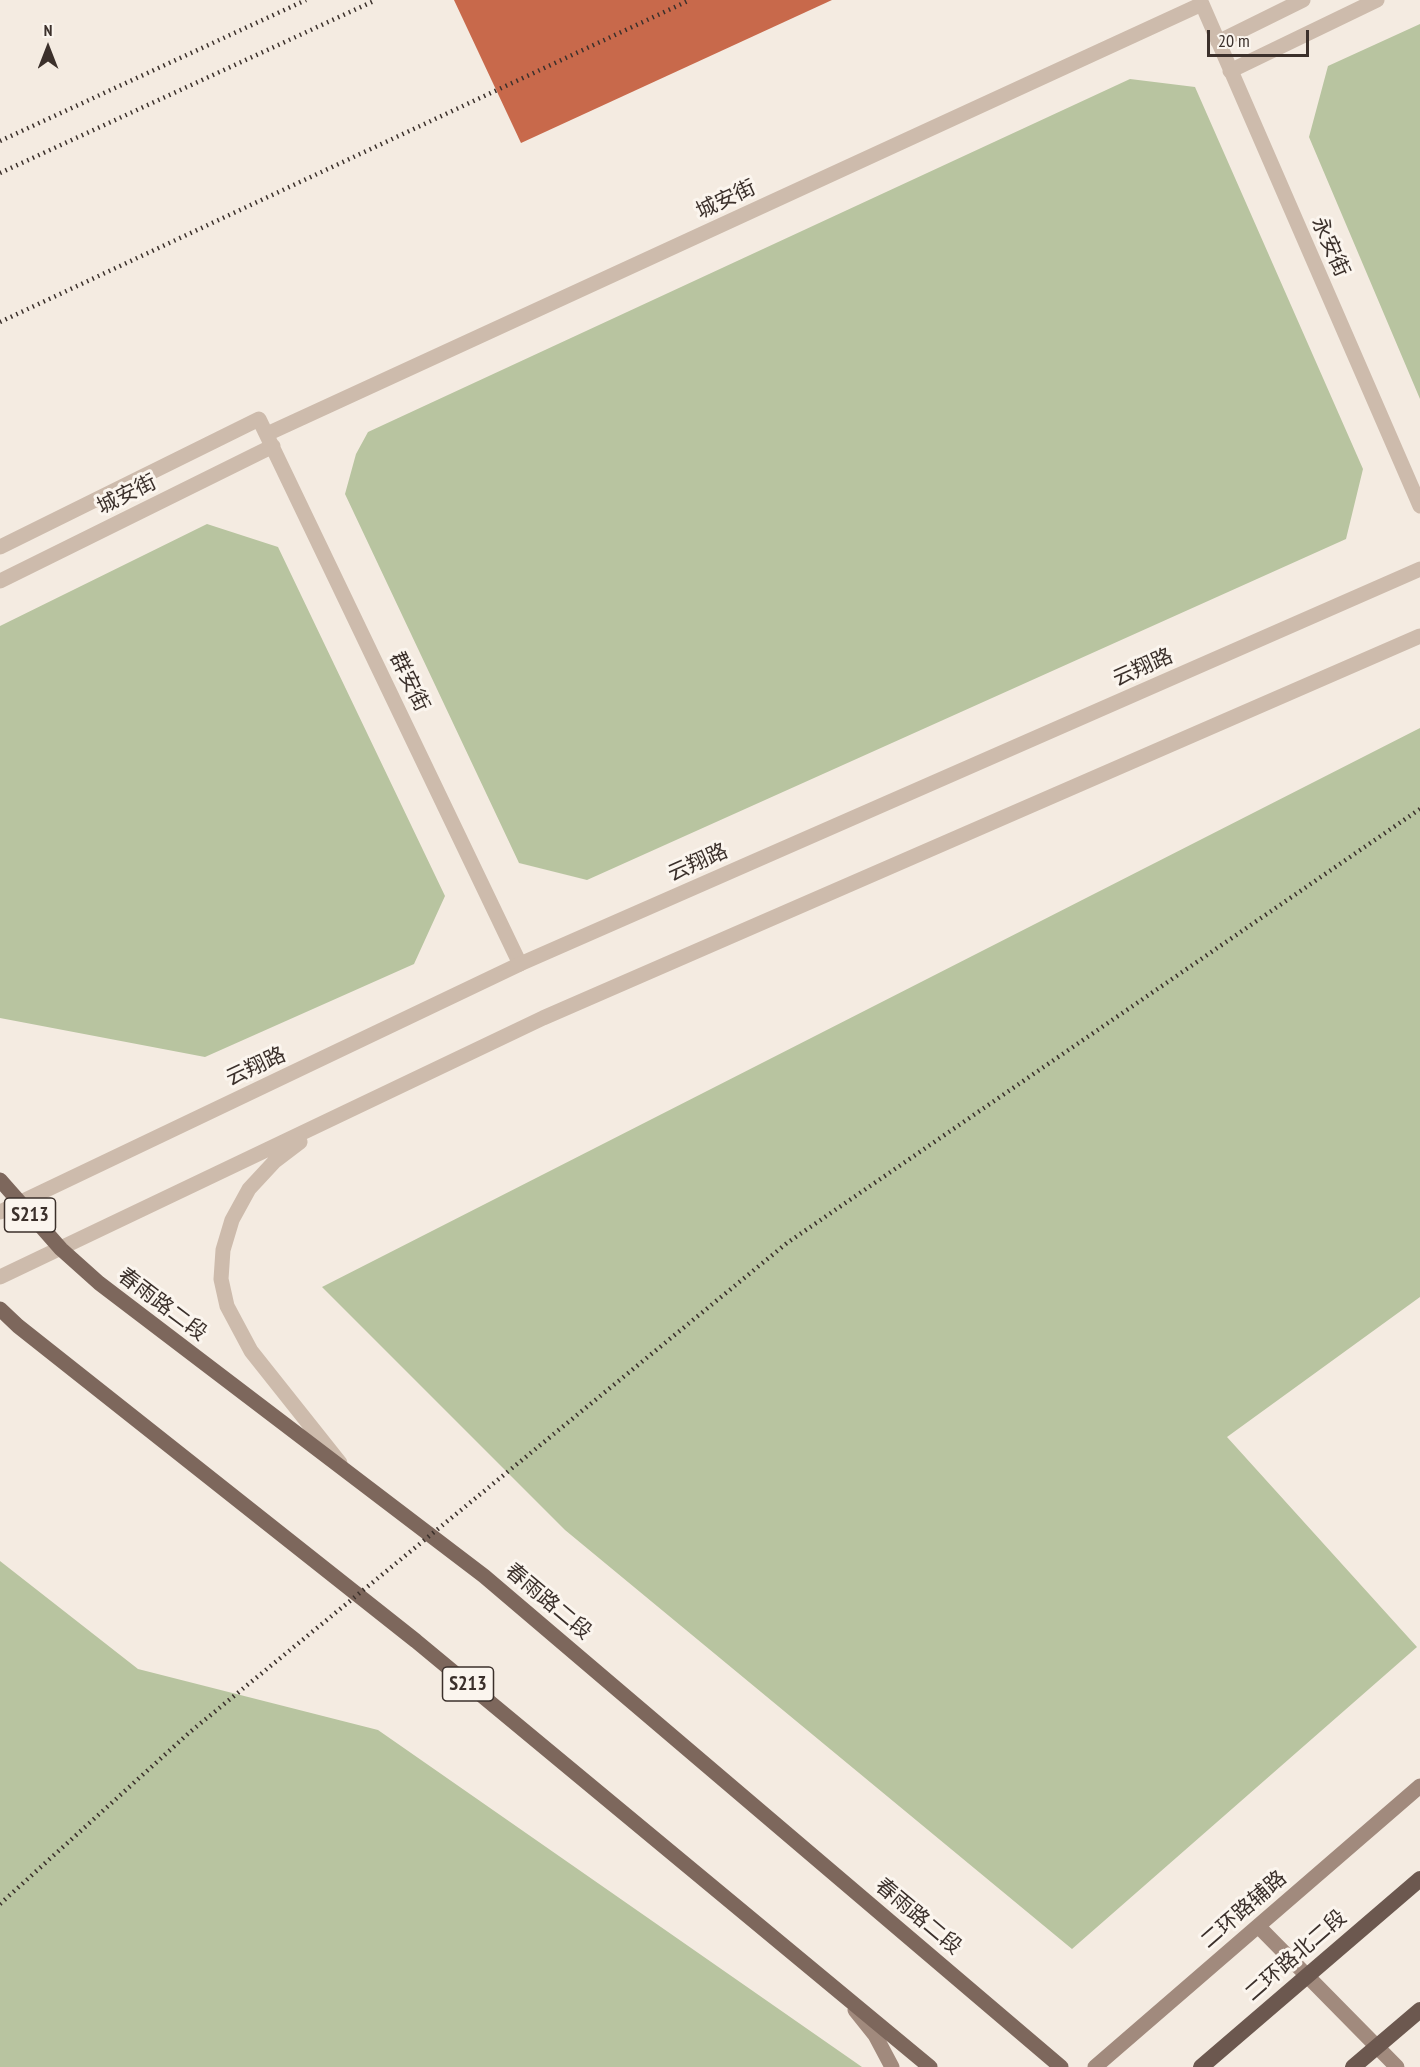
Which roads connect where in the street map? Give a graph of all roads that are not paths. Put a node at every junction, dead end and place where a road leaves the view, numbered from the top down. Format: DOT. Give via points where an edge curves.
graph roads {
  1 [pos="1304,0"];
  2 [pos="1377,0"];
  3 [pos="1202,4"];
  4 [pos="1218,42"];
  5 [pos="1230,71"];
  6 [pos="259,419"];
  7 [pos="270,440"];
  8 [pos="1420,506"];
  9 [pos="0,547"];
  10 [pos="1420,569"];
  11 [pos="0,581"];
  12 [pos="1420,636"];
  13 [pos="520,964"];
  14 [pos="323,1124"];
  15 [pos="0,1180"];
  16 [pos="19,1203"];
  17 [pos="0,1212"];
  18 [pos="61,1249"];
  19 [pos="0,1277"];
  20 [pos="0,1309"];
  21 [pos="348,1472"];
  22 [pos="1420,1786"];
  23 [pos="1420,1879"];
  24 [pos="1258,1926"];
  25 [pos="804,1963"];
  26 [pos="1420,2010"];
  27 [pos="892,2067"];
  28 [pos="930,2067"];
  29 [pos="1061,2067"];
  30 [pos="1095,2067"];
  31 [pos="1201,2067"];
  32 [pos="1353,2067"];
  33 [pos="1397,2067"];
  1 -- 4 [label="street"];
  2 -- 5 [label="street"];
  3 -- 4 [label="street, 永安街"];
  3 -- 7 [label="street, 城安街"];
  4 -- 5 [label="street, 永安街"];
  5 -- 8 [label="street, 永安街"];
  6 -- 7 [label="street, 群安街"];
  6 -- 9 [label="street, 城安街"];
  7 -- 11 [label="street, 城安街"];
  7 -- 13 [label="street, 群安街"];
  10 -- 13 [label="street, 云翔路"];
  12 -- 14 [label="street" via="543,1018"];
  13 -- 16 [label="street, 云翔路"];
  14 -- 18 [label="street"];
  14 -- 21 [label="street" via="275,1161 249,1189 232,1220 223,1250 221,1279 227,1306 251,1351"];
  15 -- 16 [label="main road, 春雨路二段 / S213"];
  16 -- 17 [label="street, 云翔路"];
  16 -- 18 [label="main road, 春雨路二段 / S213"];
  18 -- 19 [label="street"];
  18 -- 21 [label="main road, 春雨路二段 / S213" via="99,1283"];
  20 -- 25 [label="main road, S213" via="416,1641"];
  21 -- 29 [label="main road, 春雨路二段 / S213" via="484,1576"];
  22 -- 24 [label="main road, 二环路辅路"];
  23 -- 31 [label="highway, 二环路北二段"];
  24 -- 30 [label="main road, 二环路辅路"];
  24 -- 33 [label="main road"];
  25 -- 27 [label="main road" via="854,2008 875,2035"];
  25 -- 28 [label="main road, S213"];
  26 -- 32 [label="highway"];
}
